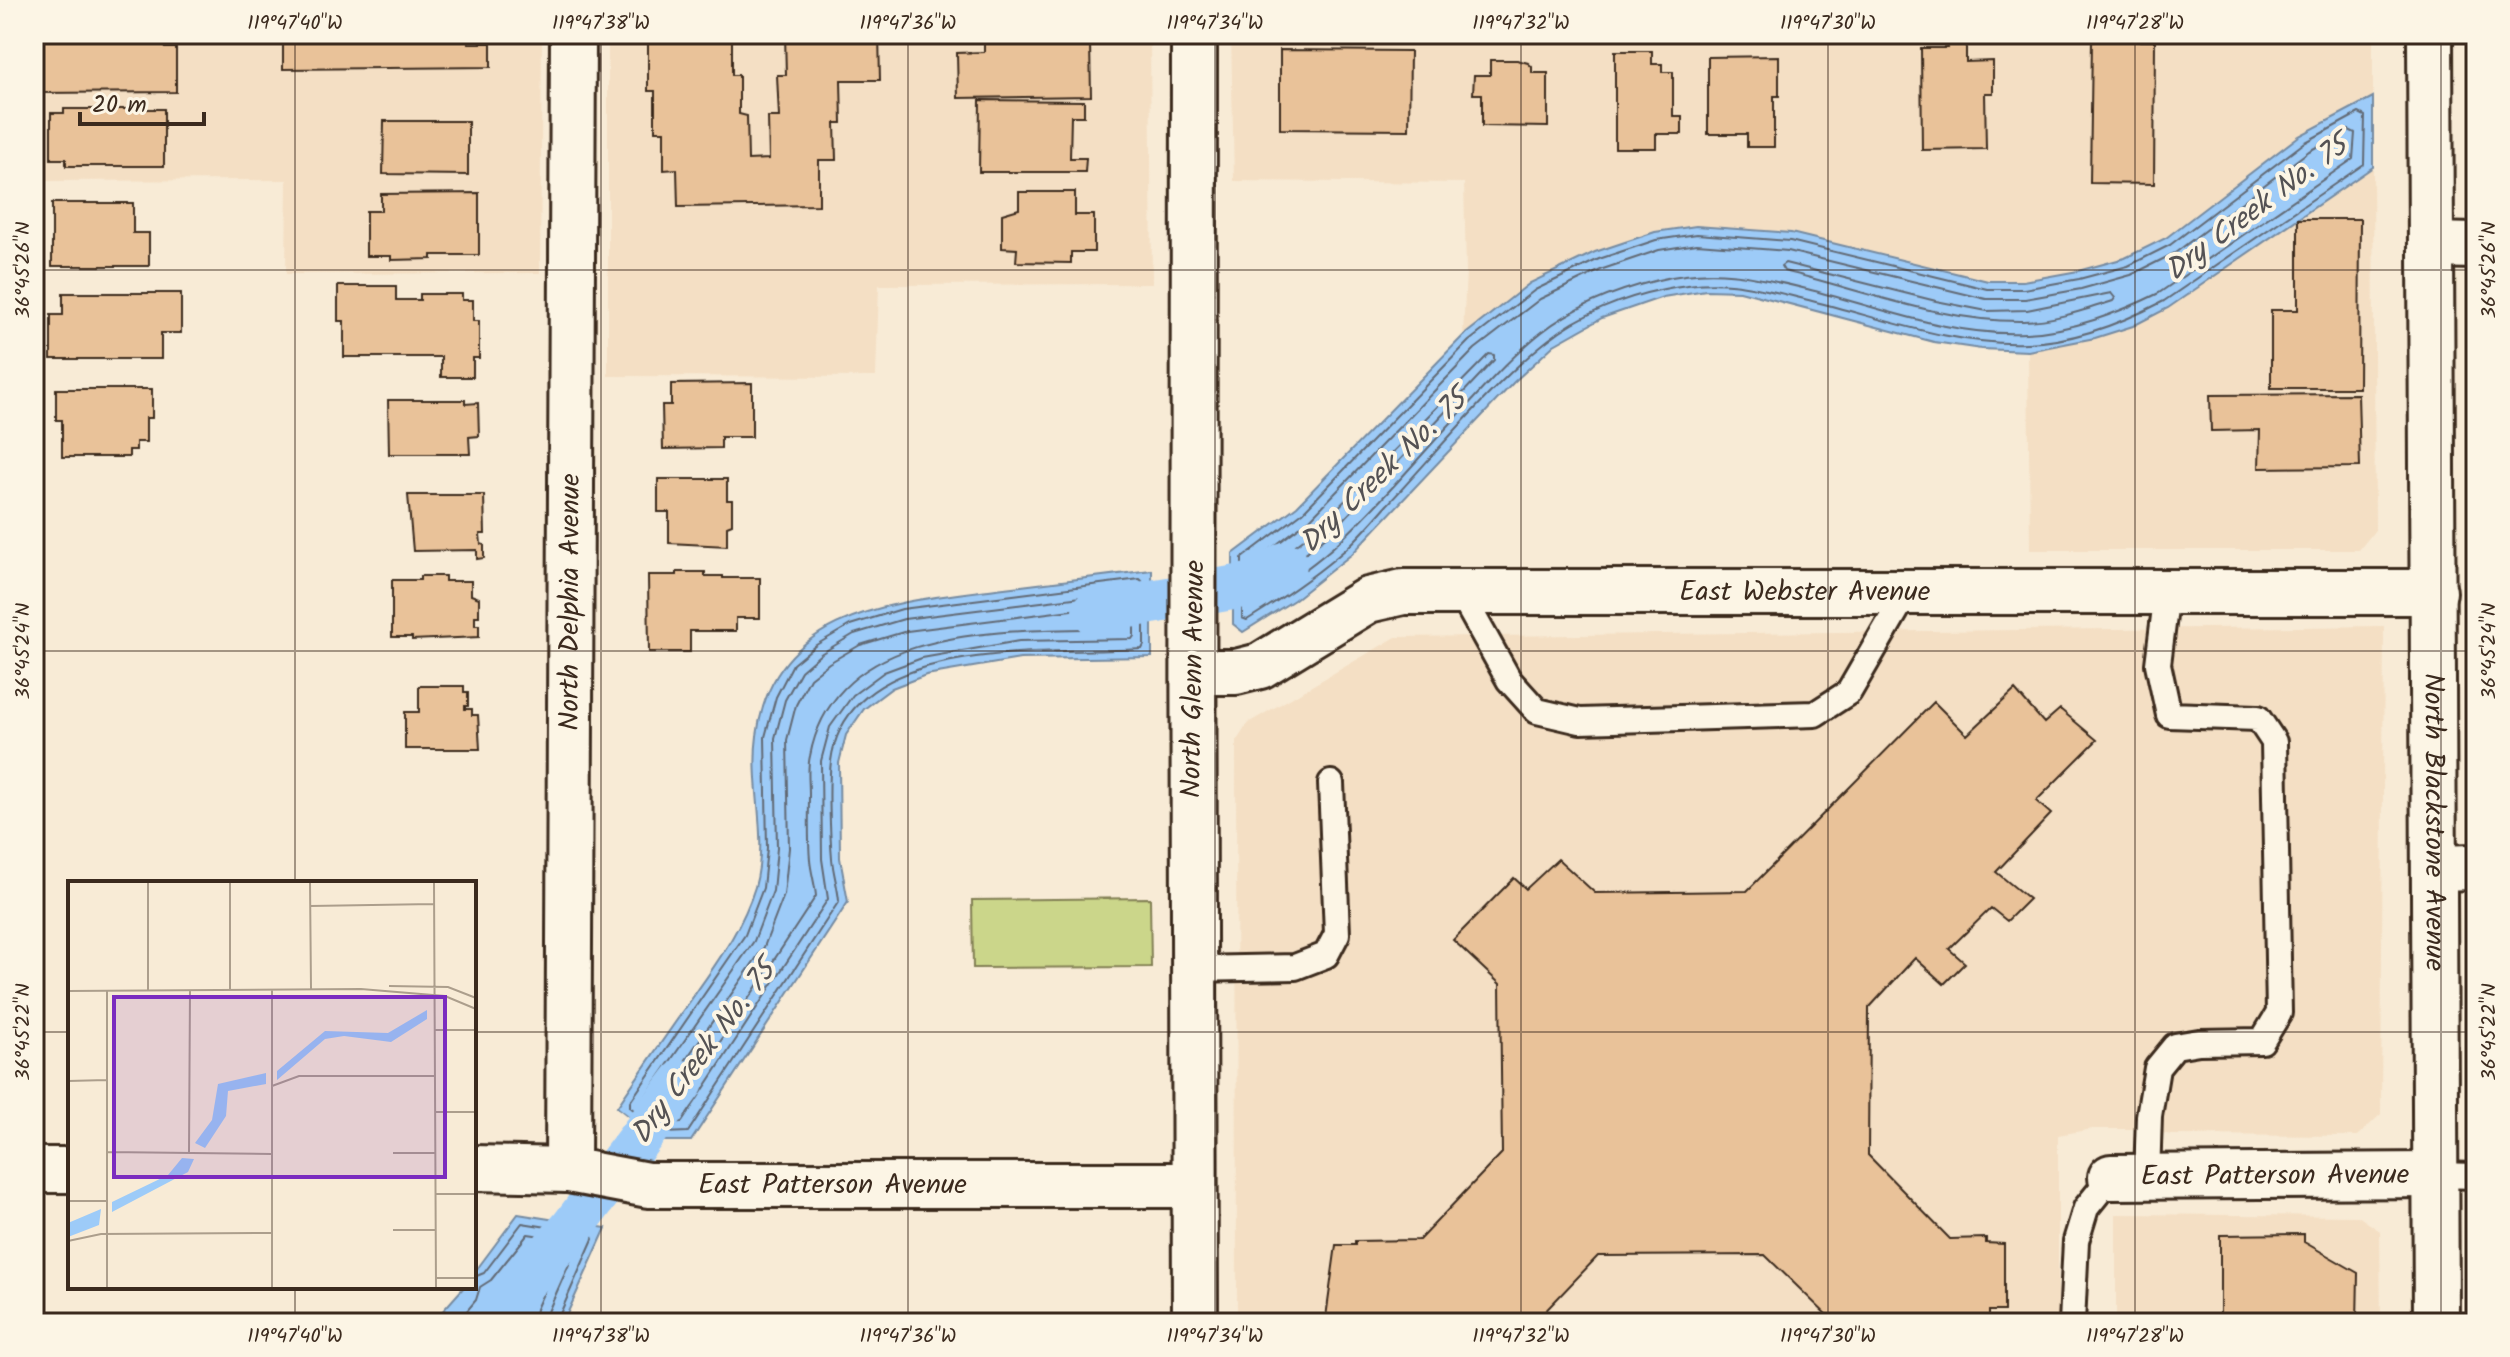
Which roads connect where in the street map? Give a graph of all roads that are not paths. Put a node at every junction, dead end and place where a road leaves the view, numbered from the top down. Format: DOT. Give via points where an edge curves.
graph roads {
  1 [pos="573,34"];
  2 [pos="1194,34"];
  3 [pos="2430,34"];
  4 [pos="2431,245"];
  5 [pos="2476,246"];
  6 [pos="1460,592"];
  7 [pos="1907,592"];
  8 [pos="2167,592"];
  9 [pos="2434,592"];
  10 [pos="1195,672"];
  11 [pos="1331,783"];
  12 [pos="2456,868"];
  13 [pos="1192,969"];
  14 [pos="476,1168"];
  15 [pos="34,1170"];
  16 [pos="68,1170"];
  17 [pos="572,1171"];
  18 [pos="2457,1175"];
  19 [pos="2129,1177"];
  20 [pos="1194,1185"];
  21 [pos="1195,1323"];
  22 [pos="2072,1323"];
  23 [pos="2436,1323"];
  1 -- 17 [label="street, North Delphia Avenue"];
  2 -- 10 [label="street, North Glenn Avenue"];
  3 -- 4 [label="street, North Blackstone Avenue"];
  4 -- 5 [label="street"];
  4 -- 9 [label="street, North Blackstone Avenue"];
  6 -- 7 [label="street, East Webster Avenue"];
  6 -- 7 [label="lane" via="1509,680 1537,711 1580,721 1815,714 1849,692"];
  6 -- 10 [label="street, East Webster Avenue" via="1403,592 1368,600 1260,666"];
  7 -- 8 [label="street, East Webster Avenue"];
  8 -- 9 [label="street, East Webster Avenue"];
  8 -- 19 [label="lane" via="2158,664 2169,715 2258,718 2274,742 2279,1013 2262,1041 2175,1046 2157,1068 2149,1116"];
  9 -- 12 [label="street, North Blackstone Avenue"];
  10 -- 13 [label="street, North Glenn Avenue"];
  11 -- 13 [label="lane" via="1337,934 1326,955 1295,967"];
  12 -- 18 [label="street, North Blackstone Avenue"];
  13 -- 20 [label="street, North Glenn Avenue"];
  14 -- 17 [label="street, East Patterson Avenue"];
  15 -- 16 [label="street"];
  17 -- 20 [label="street, East Patterson Avenue" via="626,1183"];
  18 -- 19 [label="street, East Patterson Avenue"];
  18 -- 23 [label="street, North Blackstone Avenue"];
  19 -- 22 [label="lane" via="2086,1208 2076,1241"];
  20 -- 21 [label="street, North Glenn Avenue"];
}
